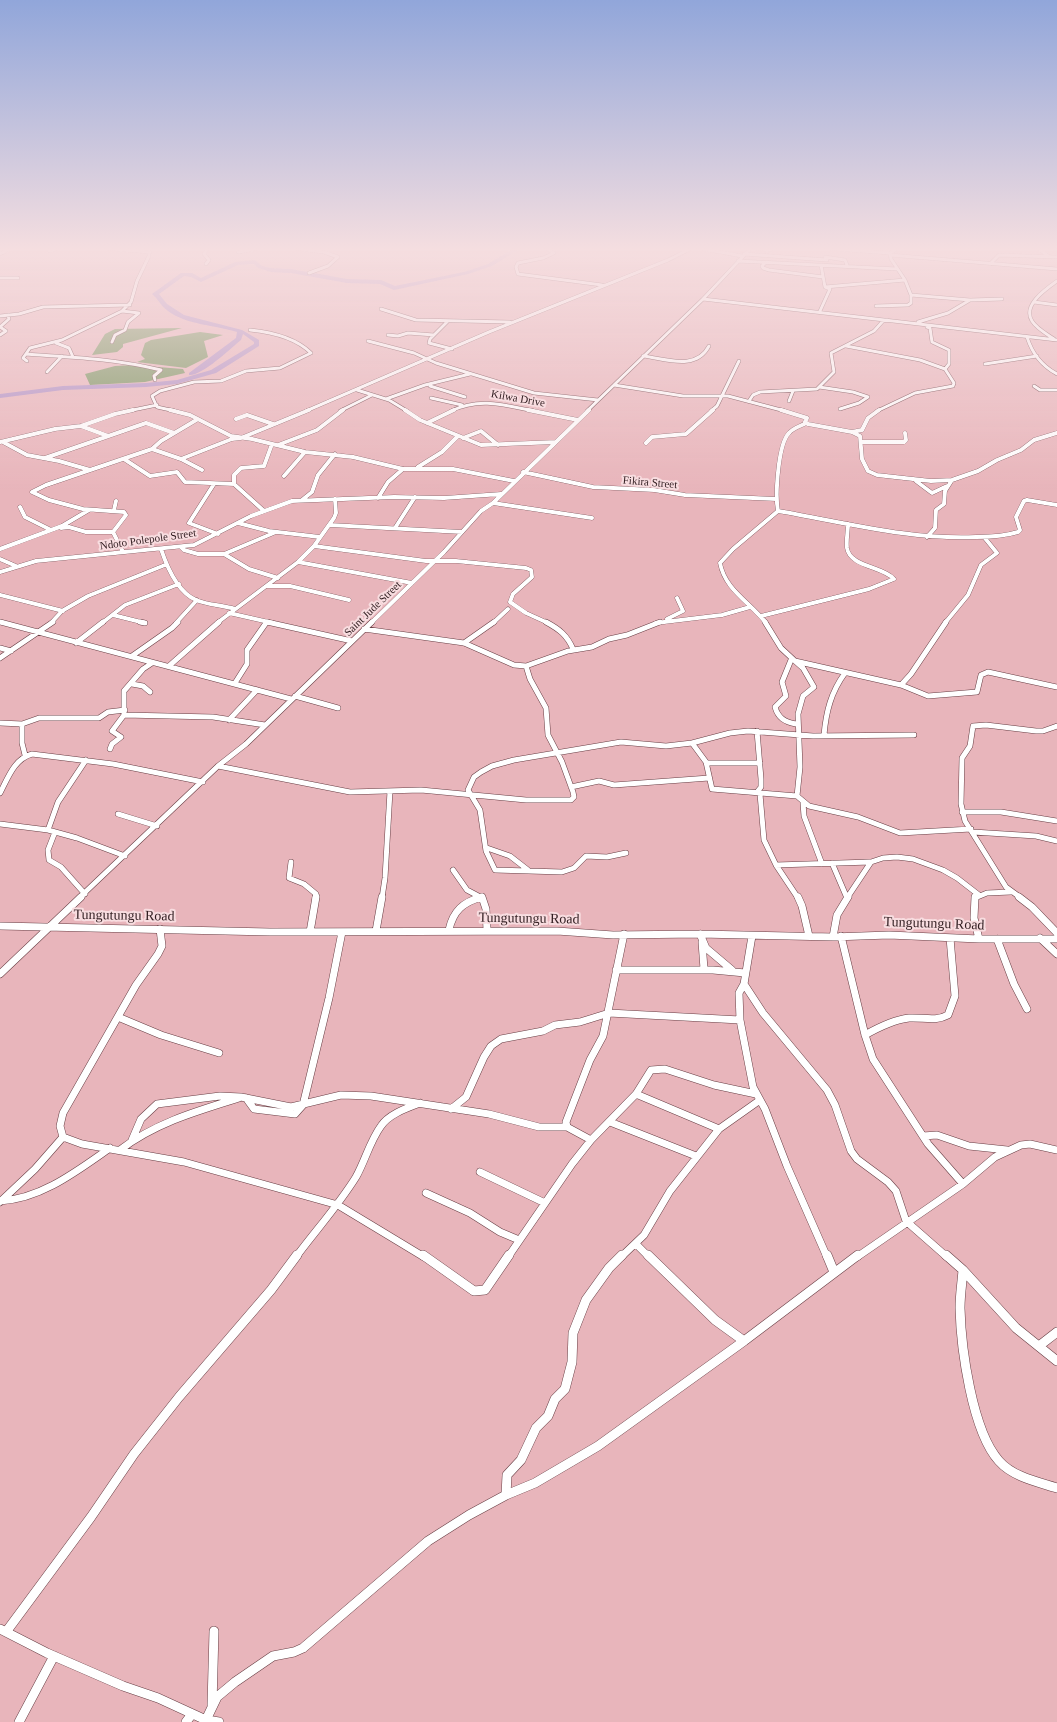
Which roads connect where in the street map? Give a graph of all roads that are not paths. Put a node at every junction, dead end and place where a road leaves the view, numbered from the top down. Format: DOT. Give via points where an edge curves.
graph roads {
  1 [pos="86,328"];
  2 [pos="126,328"];
  3 [pos="440,328"];
  4 [pos="499,328"];
  5 [pos="672,328"];
  6 [pos="878,328"];
  7 [pos="930,328"];
  8 [pos="945,328"];
  9 [pos="1042,328"];
  10 [pos="250,330"];
  11 [pos="434,334"];
  12 [pos="388,335"];
  13 [pos="1027,338"];
  14 [pos="1057,340"];
  15 [pos="368,341"];
  16 [pos="112,342"];
  17 [pos="56,343"];
  18 [pos="709,346"];
  19 [pos="846,346"];
  20 [pos="452,349"];
  21 [pos="26,354"];
  22 [pos="62,356"];
  23 [pos="643,356"];
  24 [pos="1037,356"];
  25 [pos="73,357"];
  26 [pos="428,359"];
  27 [pos="739,361"];
  28 [pos="27,362"];
  29 [pos="985,364"];
  30 [pos="945,369"];
  31 [pos="47,372"];
  32 [pos="470,374"];
  33 [pos="1057,374"];
  34 [pos="155,380"];
  35 [pos="425,385"];
  36 [pos="614,385"];
  37 [pos="1034,386"];
  38 [pos="819,387"];
  39 [pos="357,390"];
  40 [pos="1057,390"];
  41 [pos="793,391"];
  42 [pos="372,395"];
  43 [pos="723,396"];
  44 [pos="464,397"];
  45 [pos="431,398"];
  46 [pos="386,399"];
  47 [pos="598,400"];
  48 [pos="749,401"];
  49 [pos="790,401"];
  50 [pos="157,405"];
  51 [pos="464,406"];
  52 [pos="840,409"];
  53 [pos="198,419"];
  54 [pos="236,419"];
  55 [pos="578,420"];
  56 [pos="427,423"];
  57 [pos="806,423"];
  58 [pos="273,424"];
  59 [pos="81,426"];
  60 [pos="852,432"];
  61 [pos="905,433"];
  62 [pos="1057,433"];
  63 [pos="174,434"];
  64 [pos="108,436"];
  65 [pos="458,436"];
  66 [pos="242,438"];
  67 [pos="463,438"];
  68 [pos="1,442"];
  69 [pos="556,442"];
  70 [pos="862,442"];
  71 [pos="646,443"];
  72 [pos="274,445"];
  73 [pos="498,445"];
  74 [pos="152,449"];
  75 [pos="305,452"];
  76 [pos="335,454"];
  77 [pos="45,458"];
  78 [pos="181,458"];
  79 [pos="124,459"];
  80 [pos="403,469"];
  81 [pos="414,469"];
  82 [pos="90,470"];
  83 [pos="202,470"];
  84 [pos="523,472"];
  85 [pos="284,476"];
  86 [pos="914,480"];
  87 [pos="952,480"];
  88 [pos="514,481"];
  89 [pos="214,484"];
  90 [pos="234,484"];
  91 [pos="947,486"];
  92 [pos="501,494"];
  93 [pos="415,497"];
  94 [pos="378,498"];
  95 [pos="776,499"];
  96 [pos="116,500"];
  97 [pos="302,500"];
  98 [pos="335,500"];
  99 [pos="493,503"];
  100 [pos="1057,505"];
  101 [pos="20,507"];
  102 [pos="89,510"];
  103 [pos="114,510"];
  104 [pos="264,510"];
  105 [pos="778,511"];
  106 [pos="592,518"];
  107 [pos="238,523"];
  108 [pos="848,524"];
  109 [pos="330,525"];
  110 [pos="395,528"];
  111 [pos="49,530"];
  112 [pos="113,532"];
  113 [pos="276,532"];
  114 [pos="462,532"];
  115 [pos="218,534"];
  116 [pos="320,537"];
  117 [pos="927,537"];
  118 [pos="984,537"];
  119 [pos="314,546"];
  120 [pos="181,547"];
  121 [pos="0,549"];
  122 [pos="161,549"];
  123 [pos="123,552"];
  124 [pos="224,554"];
  125 [pos="0,559"];
  126 [pos="298,562"];
  127 [pos="434,562"];
  128 [pos="166,565"];
  129 [pos="16,566"];
  130 [pos="0,572"];
  131 [pos="278,578"];
  132 [pos="412,583"];
  133 [pos="179,584"];
  134 [pos="268,586"];
  135 [pos="0,594"];
  136 [pos="677,598"];
  137 [pos="197,600"];
  138 [pos="349,600"];
  139 [pos="750,607"];
  140 [pos="235,609"];
  141 [pos="508,609"];
  142 [pos="62,611"];
  143 [pos="229,613"];
  144 [pos="113,616"];
  145 [pos="761,616"];
  146 [pos="666,620"];
  147 [pos="0,622"];
  148 [pos="145,622"];
  149 [pos="266,622"];
  150 [pos="364,629"];
  151 [pos="35,633"];
  152 [pos="352,641"];
  153 [pos="76,643"];
  154 [pos="464,643"];
  155 [pos="0,648"];
  156 [pos="573,649"];
  157 [pos="11,651"];
  158 [pos="132,656"];
  159 [pos="0,658"];
  160 [pos="793,660"];
  161 [pos="152,663"];
  162 [pos="169,666"];
  163 [pos="526,666"];
  164 [pos="845,673"];
  165 [pos="235,683"];
  166 [pos="132,684"];
  167 [pos="901,685"];
  168 [pos="1057,687"];
  169 [pos="257,690"];
  170 [pos="150,692"];
  171 [pos="293,698"];
  172 [pos="338,708"];
  173 [pos="125,713"];
  174 [pos="229,720"];
  175 [pos="0,723"];
  176 [pos="22,724"];
  177 [pos="796,724"];
  178 [pos="265,726"];
  179 [pos="1057,726"];
  180 [pos="757,731"];
  181 [pos="796,735"];
  182 [pos="824,735"];
  183 [pos="914,735"];
  184 [pos="692,743"];
  185 [pos="110,749"];
  186 [pos="558,754"];
  187 [pos="25,755"];
  188 [pos="86,760"];
  189 [pos="707,763"];
  190 [pos="760,763"];
  191 [pos="218,766"];
  192 [pos="709,778"];
  193 [pos="203,782"];
  194 [pos="571,787"];
  195 [pos="390,791"];
  196 [pos="0,793"];
  197 [pos="759,793"];
  198 [pos="469,795"];
  199 [pos="797,796"];
  200 [pos="803,803"];
  201 [pos="962,812"];
  202 [pos="118,814"];
  203 [pos="1057,819"];
  204 [pos="0,824"];
  205 [pos="157,826"];
  206 [pos="48,830"];
  207 [pos="972,831"];
  208 [pos="55,832"];
  209 [pos="1057,841"];
  210 [pos="487,848"];
  211 [pos="626,854"];
  212 [pos="124,856"];
  213 [pos="290,862"];
  214 [pos="871,862"];
  215 [pos="832,863"];
  216 [pos="822,864"];
  217 [pos="776,865"];
  218 [pos="453,870"];
  219 [pos="528,870"];
  220 [pos="1012,892"];
  221 [pos="85,894"];
  222 [pos="979,895"];
  223 [pos="482,897"];
  224 [pos="847,898"];
  225 [pos="0,926"];
  226 [pos="49,927"];
  227 [pos="160,929"];
  228 [pos="449,930"];
  229 [pos="487,930"];
  230 [pos="376,931"];
  231 [pos="310,932"];
  232 [pos="342,932"];
  233 [pos="1057,933"];
  234 [pos="624,934"];
  235 [pos="700,934"];
  236 [pos="752,936"];
  237 [pos="809,936"];
  238 [pos="837,936"];
  239 [pos="950,938"];
  240 [pos="1040,938"];
  241 [pos="979,939"];
  242 [pos="997,939"];
  243 [pos="1057,939"];
  244 [pos="702,942"];
  245 [pos="1057,954"];
  246 [pos="704,969"];
  247 [pos="616,970"];
  248 [pos="732,970"];
  249 [pos="745,973"];
  250 [pos="0,974"];
  251 [pos="744,984"];
  252 [pos="1027,1009"];
  253 [pos="609,1013"];
  254 [pos="118,1017"];
  255 [pos="740,1020"];
  256 [pos="865,1035"];
  257 [pos="219,1053"];
  258 [pos="636,1094"];
  259 [pos="758,1097"];
  260 [pos="243,1098"];
  261 [pos="420,1103"];
  262 [pos="303,1105"];
  263 [pos="451,1109"];
  264 [pos="610,1122"];
  265 [pos="567,1127"];
  266 [pos="719,1129"];
  267 [pos="923,1136"];
  268 [pos="63,1137"];
  269 [pos="132,1140"];
  270 [pos="591,1140"];
  271 [pos="110,1148"];
  272 [pos="120,1150"];
  273 [pos="1007,1150"];
  274 [pos="1057,1150"];
  275 [pos="696,1156"];
  276 [pos="480,1172"];
  277 [pos="963,1184"];
  278 [pos="426,1193"];
  279 [pos="0,1201"];
  280 [pos="546,1202"];
  281 [pos="338,1205"];
  282 [pos="906,1221"];
  283 [pos="519,1240"];
  284 [pos="636,1244"];
  285 [pos="963,1270"];
  286 [pos="834,1272"];
  287 [pos="1057,1332"];
  288 [pos="744,1341"];
  289 [pos="1039,1346"];
  290 [pos="1057,1361"];
  291 [pos="1057,1488"];
  292 [pos="506,1495"];
  293 [pos="3,1631"];
  294 [pos="214,1631"];
  295 [pos="54,1656"];
  296 [pos="212,1708"];
  297 [pos="189,1718"];
  298 [pos="206,1721"];
  299 [pos="19,1722"];
  300 [pos="219,1722"];
  1 -- 17 [label="street"];
  2 -- 16 [label="street" via="115,335"];
  3 -- 11 [label="street"];
  4 -- 20 [label="street"];
  5 -- 23 [label="street, Saint Jude Street"];
  6 -- 19 [label="street"];
  7 -- 30 [label="street" via="932,342 948,350 949,364"];
  8 -- 13 [label="street"];
  9 -- 14 [label="street"];
  10 -- 50 [label="street" via="272,334 311,353 277,368 246,371 221,381 197,381 160,391 152,396"];
  11 -- 12 [label="street"];
  11 -- 20 [label="street" via="430,345"];
  13 -- 14 [label="street"];
  13 -- 24 [label="street"];
  15 -- 26 [label="street"];
  17 -- 21 [label="street" via="33,346"];
  17 -- 25 [label="street" via="69,348"];
  18 -- 23 [label="street" via="705,354 689,363"];
  19 -- 30 [label="street" via="920,360"];
  19 -- 38 [label="street" via="831,353 834,372"];
  20 -- 26 [label="street"];
  21 -- 22 [label="street"];
  21 -- 28 [label="street" via="23,358"];
  22 -- 25 [label="street"];
  22 -- 31 [label="street"];
  23 -- 36 [label="street, Saint Jude Street"];
  24 -- 29 [label="street"];
  24 -- 33 [label="street"];
  25 -- 34 [label="street" via="128,362 161,370 154,376"];
  26 -- 32 [label="street"];
  26 -- 39 [label="street"];
  27 -- 43 [label="street"];
  30 -- 60 [label="street" via="953,386 915,393 877,411 868,418 862,430"];
  32 -- 35 [label="street"];
  32 -- 47 [label="street" via="534,393"];
  35 -- 44 [label="street"];
  35 -- 46 [label="street"];
  36 -- 43 [label="street" via="683,396"];
  36 -- 47 [label="street, Saint Jude Street"];
  37 -- 40 [label="street" via="1040,390"];
  38 -- 41 [label="street"];
  38 -- 52 [label="street" via="868,397"];
  39 -- 42 [label="street"];
  39 -- 58 [label="street"];
  41 -- 48 [label="street" via="765,391 750,397"];
  41 -- 49 [label="street"];
  42 -- 46 [label="street"];
  42 -- 72 [label="street" via="339,412 317,430"];
  43 -- 48 [label="street"];
  43 -- 71 [label="street" via="717,406 688,433 652,436"];
  45 -- 51 [label="street"];
  46 -- 56 [label="street"];
  47 -- 55 [label="street, Saint Jude Street"];
  48 -- 57 [label="street" via="804,416"];
  50 -- 53 [label="street"];
  50 -- 59 [label="street" via="115,414"];
  51 -- 55 [label="street, Kilwa Drive" via="490,402"];
  51 -- 56 [label="street, Kilwa Drive"];
  53 -- 63 [label="street"];
  53 -- 66 [label="street" via="231,436"];
  54 -- 58 [label="street" via="247,415"];
  55 -- 69 [label="street, Saint Jude Street"];
  56 -- 65 [label="street"];
  57 -- 60 [label="street"];
  57 -- 95 [label="street" via="789,432 783,442"];
  58 -- 66 [label="street"];
  59 -- 64 [label="street"];
  59 -- 68 [label="street"];
  60 -- 70 [label="street" via="860,436"];
  61 -- 70 [label="street" via="904,442"];
  62 -- 87 [label="street" via="1034,440 1022,450"];
  63 -- 64 [label="street" via="146,423"];
  63 -- 74 [label="street"];
  64 -- 77 [label="street"];
  65 -- 67 [label="street"];
  65 -- 81 [label="street" via="438,455"];
  66 -- 72 [label="street"];
  66 -- 78 [label="street"];
  67 -- 73 [label="street" via="481,445"];
  67 -- 73 [label="street" via="481,430"];
  68 -- 77 [label="street" via="23,454"];
  69 -- 73 [label="street"];
  69 -- 84 [label="street, Saint Jude Street"];
  70 -- 86 [label="street" via="862,459 868,471"];
  72 -- 75 [label="street"];
  72 -- 90 [label="street" via="264,466 238,469"];
  74 -- 78 [label="street"];
  74 -- 79 [label="street"];
  75 -- 76 [label="street"];
  75 -- 85 [label="street"];
  76 -- 80 [label="street"];
  76 -- 97 [label="street" via="318,475 312,492"];
  77 -- 82 [label="street"];
  78 -- 83 [label="street"];
  79 -- 82 [label="street"];
  79 -- 89 [label="street" via="150,476 174,472 186,482"];
  80 -- 81 [label="street"];
  80 -- 94 [label="street" via="388,482"];
  81 -- 88 [label="street" via="453,470"];
  82 -- 102 [label="street" via="32,492"];
  84 -- 88 [label="street, Saint Jude Street"];
  84 -- 95 [label="street, Fikira Street" via="599,488"];
  86 -- 87 [label="street"];
  86 -- 91 [label="street" via="932,493 938,493"];
  87 -- 91 [label="street"];
  88 -- 92 [label="street, Saint Jude Street"];
  89 -- 90 [label="street"];
  89 -- 115 [label="street" via="189,523"];
  90 -- 104 [label="street"];
  91 -- 117 [label="street" via="944,504 936,512 938,523"];
  92 -- 93 [label="street, Ndoto Polepole Street"];
  92 -- 99 [label="street, Saint Jude Street"];
  93 -- 94 [label="street, Ndoto Polepole Street"];
  93 -- 110 [label="street"];
  94 -- 98 [label="street, Ndoto Polepole Street"];
  95 -- 105 [label="street"];
  96 -- 103 [label="street"];
  97 -- 98 [label="street, Ndoto Polepole Street"];
  97 -- 104 [label="street, Ndoto Polepole Street"];
  98 -- 109 [label="street" via="336,514"];
  99 -- 106 [label="street"];
  99 -- 114 [label="street, Saint Jude Street"];
  100 -- 118 [label="street" via="1026,500 1016,517 1018,532"];
  101 -- 111 [label="street" via="25,517"];
  102 -- 103 [label="street"];
  102 -- 111 [label="street"];
  103 -- 112 [label="street" via="126,514"];
  104 -- 107 [label="street, Ndoto Polepole Street"];
  105 -- 108 [label="street"];
  105 -- 139 [label="street" via="720,563 724,579"];
  107 -- 113 [label="street"];
  107 -- 115 [label="street, Ndoto Polepole Street"];
  108 -- 117 [label="street"];
  108 -- 145 [label="street" via="850,556 894,579 869,589"];
  109 -- 110 [label="street"];
  109 -- 116 [label="street"];
  110 -- 114 [label="street"];
  111 -- 112 [label="street" via="67,527"];
  111 -- 121 [label="street"];
  112 -- 123 [label="street"];
  113 -- 116 [label="street"];
  113 -- 124 [label="street"];
  114 -- 127 [label="street, Saint Jude Street"];
  115 -- 120 [label="street, Ndoto Polepole Street"];
  116 -- 119 [label="street"];
  117 -- 118 [label="street"];
  118 -- 167 [label="street" via="997,553 981,565 968,595"];
  119 -- 126 [label="street"];
  119 -- 127 [label="street"];
  120 -- 122 [label="street, Ndoto Polepole Street"];
  120 -- 124 [label="street" via="198,554"];
  122 -- 123 [label="street, Ndoto Polepole Street"];
  122 -- 128 [label="street"];
  123 -- 129 [label="street, Ndoto Polepole Street"];
  124 -- 131 [label="street" via="249,569"];
  125 -- 129 [label="street"];
  126 -- 131 [label="street"];
  126 -- 132 [label="street"];
  127 -- 132 [label="street, Saint Jude Street"];
  127 -- 156 [label="street" via="506,565 531,570 532,577 513,592 510,602 562,632"];
  128 -- 133 [label="street"];
  128 -- 142 [label="street" via="120,581"];
  129 -- 130 [label="street, Ndoto Polepole Street"];
  131 -- 134 [label="street"];
  132 -- 150 [label="street, Saint Jude Street"];
  133 -- 137 [label="street"];
  133 -- 144 [label="street" via="132,601"];
  134 -- 138 [label="street" via="296,588"];
  134 -- 140 [label="street"];
  135 -- 142 [label="street"];
  136 -- 146 [label="street" via="683,611"];
  137 -- 140 [label="street"];
  137 -- 158 [label="street" via="172,628"];
  139 -- 145 [label="street"];
  139 -- 146 [label="street" via="722,616"];
  140 -- 143 [label="street"];
  141 -- 154 [label="street"];
  142 -- 151 [label="street" via="57,619"];
  143 -- 149 [label="street"];
  143 -- 162 [label="street"];
  144 -- 148 [label="street"];
  144 -- 153 [label="street"];
  145 -- 160 [label="street"];
  146 -- 156 [label="street" via="592,646"];
  147 -- 151 [label="street"];
  149 -- 152 [label="street"];
  149 -- 165 [label="street" via="249,646 246,664"];
  150 -- 152 [label="street, Saint Jude Street"];
  150 -- 154 [label="street"];
  151 -- 153 [label="street"];
  151 -- 157 [label="street"];
  152 -- 171 [label="street, Saint Jude Street"];
  153 -- 158 [label="street"];
  154 -- 163 [label="street" via="506,662"];
  155 -- 157 [label="street"];
  156 -- 163 [label="street"];
  157 -- 159 [label="street"];
  158 -- 161 [label="street"];
  160 -- 164 [label="street"];
  160 -- 177 [label="street" via="803,668 814,687 803,696"];
  160 -- 177 [label="street" via="782,682 786,696 774,707 780,718"];
  161 -- 162 [label="street"];
  161 -- 166 [label="street"];
  162 -- 165 [label="street"];
  163 -- 186 [label="street" via="546,708 548,735"];
  164 -- 167 [label="street"];
  164 -- 182 [label="street" via="834,690"];
  165 -- 169 [label="street"];
  166 -- 170 [label="street" via="143,686"];
  166 -- 173 [label="street" via="124,691"];
  167 -- 168 [label="street" via="928,696 971,694 979,690 981,675 988,672"];
  169 -- 171 [label="street"];
  169 -- 174 [label="street"];
  171 -- 172 [label="street"];
  171 -- 178 [label="street, Saint Jude Street"];
  173 -- 174 [label="street"];
  173 -- 176 [label="street" via="108,712 99,718 39,718"];
  173 -- 185 [label="street" via="112,731 121,738"];
  174 -- 178 [label="street"];
  175 -- 176 [label="street"];
  176 -- 187 [label="street"];
  177 -- 181 [label="street"];
  178 -- 191 [label="street, Saint Jude Street"];
  179 -- 201 [label="street" via="1043,731 973,726 970,746 962,758"];
  180 -- 181 [label="street"];
  180 -- 184 [label="street" via="730,733"];
  180 -- 190 [label="street"];
  181 -- 182 [label="street"];
  181 -- 199 [label="street" via="800,766"];
  182 -- 183 [label="street"];
  184 -- 186 [label="street" via="666,746 621,742"];
  184 -- 189 [label="street"];
  186 -- 194 [label="street"];
  186 -- 198 [label="street" via="492,766 474,777"];
  187 -- 188 [label="street"];
  187 -- 196 [label="street"];
  188 -- 193 [label="street"];
  188 -- 206 [label="street" via="63,794"];
  189 -- 190 [label="street"];
  189 -- 192 [label="street"];
  190 -- 197 [label="street"];
  191 -- 193 [label="street, Saint Jude Street"];
  191 -- 195 [label="street" via="334,790"];
  192 -- 194 [label="street" via="614,785 599,781"];
  192 -- 197 [label="street" via="712,789"];
  193 -- 205 [label="street, Saint Jude Street"];
  194 -- 198 [label="street" via="574,797 565,801"];
  195 -- 198 [label="street" via="438,790"];
  195 -- 230 [label="street" via="385,878"];
  197 -- 199 [label="street"];
  197 -- 217 [label="street" via="764,840"];
  198 -- 210 [label="street" via="479,807"];
  199 -- 200 [label="street"];
  200 -- 207 [label="street" via="900,832"];
  200 -- 216 [label="street" via="804,816"];
  201 -- 203 [label="street" via="1001,812"];
  201 -- 207 [label="street"];
  202 -- 205 [label="street"];
  204 -- 206 [label="street"];
  205 -- 212 [label="street, Saint Jude Street"];
  206 -- 208 [label="street"];
  207 -- 209 [label="street" via="1036,836"];
  207 -- 220 [label="street" via="997,874"];
  208 -- 212 [label="street"];
  208 -- 221 [label="street" via="48,850 49,860 61,867"];
  210 -- 219 [label="street" via="510,856"];
  210 -- 219 [label="street" via="495,870"];
  211 -- 219 [label="street" via="586,856 574,868 562,872"];
  212 -- 221 [label="street, Saint Jude Street"];
  213 -- 231 [label="street" via="289,878 316,894"];
  214 -- 215 [label="street"];
  214 -- 222 [label="street" via="891,858 923,861 970,886"];
  214 -- 224 [label="street"];
  215 -- 216 [label="street"];
  215 -- 224 [label="street"];
  216 -- 217 [label="street"];
  217 -- 237 [label="street" via="802,906"];
  218 -- 223 [label="street" via="467,890"];
  220 -- 222 [label="street"];
  220 -- 233 [label="street"];
  221 -- 226 [label="street, Saint Jude Street"];
  222 -- 241 [label="street" via="973,904"];
  223 -- 228 [label="street" via="457,908"];
  223 -- 229 [label="street"];
  224 -- 238 [label="street" via="833,925"];
  225 -- 226 [label="street, Tungutungu Road"];
  226 -- 227 [label="street, Tungutungu Road"];
  226 -- 250 [label="street, Saint Jude Street"];
  227 -- 231 [label="street, Tungutungu Road"];
  227 -- 254 [label="street" via="162,946"];
  228 -- 229 [label="street, Tungutungu Road"];
  228 -- 230 [label="street, Tungutungu Road"];
  229 -- 234 [label="street, Tungutungu Road"];
  230 -- 232 [label="street, Tungutungu Road"];
  231 -- 232 [label="street, Tungutungu Road"];
  232 -- 262 [label="street"];
  234 -- 235 [label="street, Tungutungu Road"];
  234 -- 247 [label="street"];
  235 -- 236 [label="street, Tungutungu Road"];
  235 -- 244 [label="street"];
  236 -- 237 [label="street, Tungutungu Road"];
  236 -- 249 [label="street"];
  237 -- 238 [label="street, Tungutungu Road"];
  238 -- 239 [label="street, Tungutungu Road"];
  238 -- 256 [label="street"];
  239 -- 241 [label="street, Tungutungu Road"];
  239 -- 256 [label="street" via="955,996 948,1015 932,1021 904,1019"];
  240 -- 242 [label="street, Tungutungu Road"];
  240 -- 243 [label="street, Tungutungu Road"];
  240 -- 245 [label="street"];
  241 -- 242 [label="street, Tungutungu Road"];
  242 -- 252 [label="street"];
  244 -- 246 [label="street"];
  244 -- 248 [label="street"];
  246 -- 247 [label="street"];
  246 -- 248 [label="street"];
  247 -- 253 [label="street"];
  248 -- 249 [label="street"];
  249 -- 251 [label="street"];
  251 -- 255 [label="street" via="739,993"];
  251 -- 282 [label="street" via="827,1090 851,1151 896,1191"];
  253 -- 255 [label="street"];
  253 -- 263 [label="street" via="496,1041 481,1063 466,1097"];
  253 -- 265 [label="street" via="604,1036 590,1060 567,1117"];
  254 -- 257 [label="street" via="161,1035"];
  254 -- 268 [label="street" via="63,1113 60,1126"];
  255 -- 259 [label="street"];
  256 -- 267 [label="street" via="873,1059"];
  258 -- 259 [label="street" via="651,1070 656,1069"];
  258 -- 264 [label="street"];
  258 -- 266 [label="street"];
  259 -- 266 [label="street"];
  259 -- 286 [label="street"];
  260 -- 262 [label="street" via="284,1106"];
  260 -- 269 [label="street" via="160,1125"];
  260 -- 269 [label="street" via="207,1096 157,1104 141,1119"];
  261 -- 262 [label="street" via="341,1095"];
  261 -- 263 [label="street"];
  261 -- 281 [label="street" via="398,1112 381,1125 357,1175"];
  263 -- 265 [label="street" via="489,1114 539,1127"];
  264 -- 270 [label="street"];
  264 -- 275 [label="street"];
  265 -- 270 [label="street"];
  266 -- 275 [label="street"];
  267 -- 273 [label="street" via="936,1135 968,1146 994,1146"];
  267 -- 277 [label="street"];
  268 -- 271 [label="street"];
  268 -- 279 [label="street"];
  269 -- 272 [label="street"];
  270 -- 280 [label="street"];
  271 -- 272 [label="street"];
  271 -- 279 [label="street" via="32,1196 13,1202"];
  272 -- 281 [label="street" via="184,1162"];
  273 -- 274 [label="street" via="1030,1144"];
  273 -- 277 [label="street"];
  275 -- 284 [label="street"];
  276 -- 280 [label="street"];
  277 -- 282 [label="street"];
  278 -- 283 [label="street"];
  280 -- 283 [label="street"];
  281 -- 283 [label="street" via="415,1250 474,1291 485,1290"];
  281 -- 293 [label="street" via="134,1454 91,1517"];
  282 -- 285 [label="street"];
  282 -- 286 [label="street"];
  284 -- 288 [label="street" via="715,1320"];
  284 -- 292 [label="street" via="600,1277 586,1300 574,1333 572,1362 565,1389 536,1428 521,1460 507,1476"];
  285 -- 289 [label="street" via="1016,1328"];
  285 -- 291 [label="street" via="962,1335 974,1401 985,1435 998,1460 1015,1474"];
  286 -- 288 [label="street"];
  287 -- 289 [label="street"];
  288 -- 292 [label="street" via="598,1446 535,1483"];
  289 -- 290 [label="street"];
  292 -- 296 [label="street" via="428,1541 316,1639 294,1653 276,1655 264,1661 223,1691"];
  293 -- 295 [label="street"];
  294 -- 296 [label="street"];
  295 -- 297 [label="street" via="158,1698"];
  295 -- 299 [label="street"];
  296 -- 298 [label="street"];
  297 -- 298 [label="street"];
  298 -- 300 [label="street"];
}
